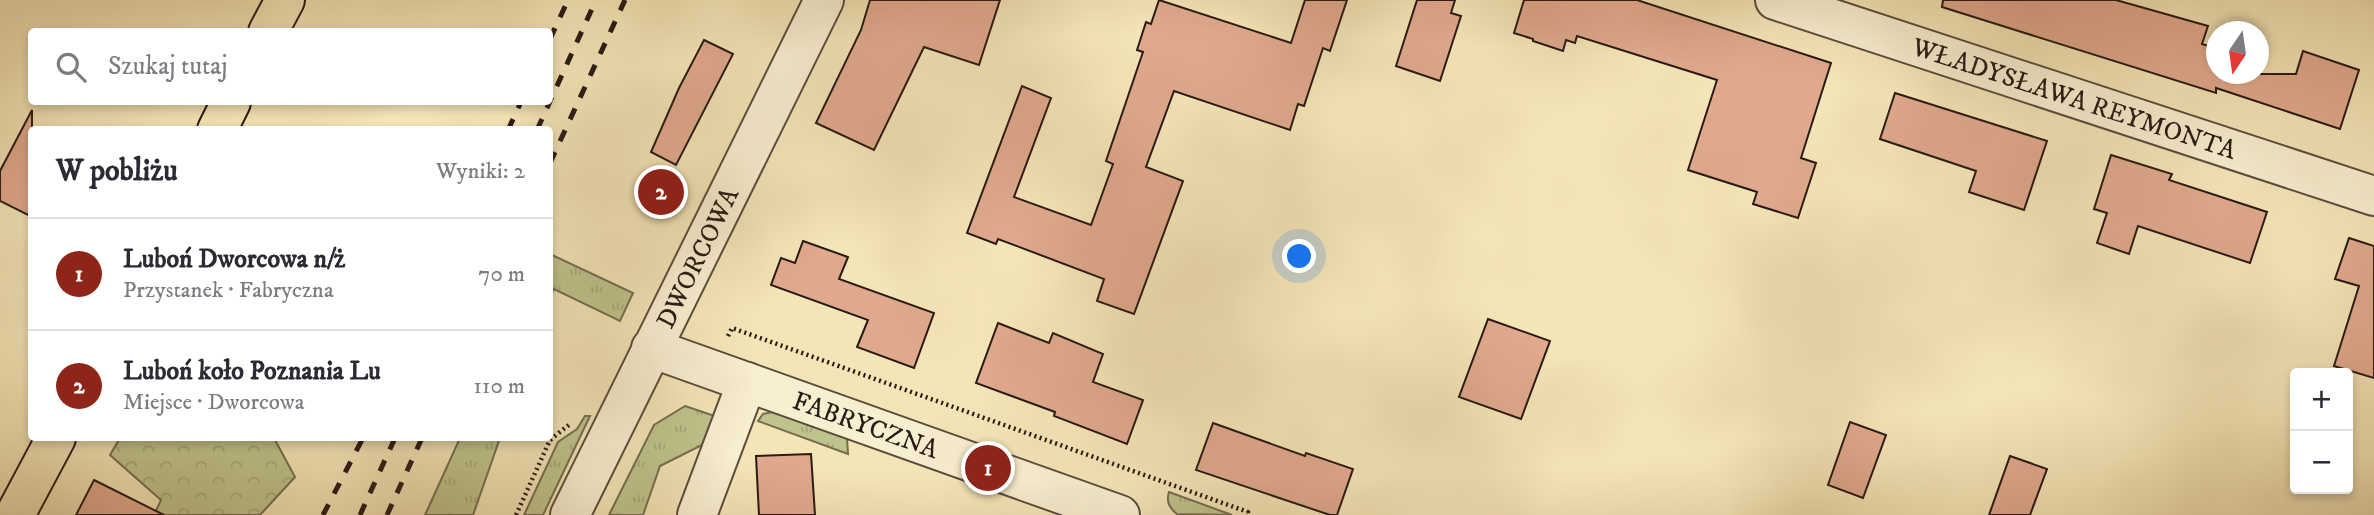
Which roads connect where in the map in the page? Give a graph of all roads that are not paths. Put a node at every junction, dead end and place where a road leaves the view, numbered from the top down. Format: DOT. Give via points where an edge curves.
graph roads {
  1 [pos="285,0"];
  2 [pos="824,0"];
  3 [pos="1776,0"];
  4 [pos="270,28"];
  5 [pos="230,105"];
  6 [pos="219,126"];
  7 [pos="2374,196"];
  8 [pos="651,348"];
  9 [pos="747,382"];
  10 [pos="54,441"];
  11 [pos="15,515"];
  12 [pos="570,515"];
  13 [pos="697,515"];
  14 [pos="1120,515"];
  1 -- 4 [label="main road"];
  2 -- 8 [label="street, DWORCOWA"];
  3 -- 7 [label="street, WŁADYSŁAWA REYMONTA"];
  5 -- 6 [label="main road"];
  8 -- 9 [label="street, FABRYCZNA"];
  8 -- 12 [label="street, DWORCOWA"];
  9 -- 13 [label="street"];
  9 -- 14 [label="street, FABRYCZNA"];
  10 -- 11 [label="main road"];
}
